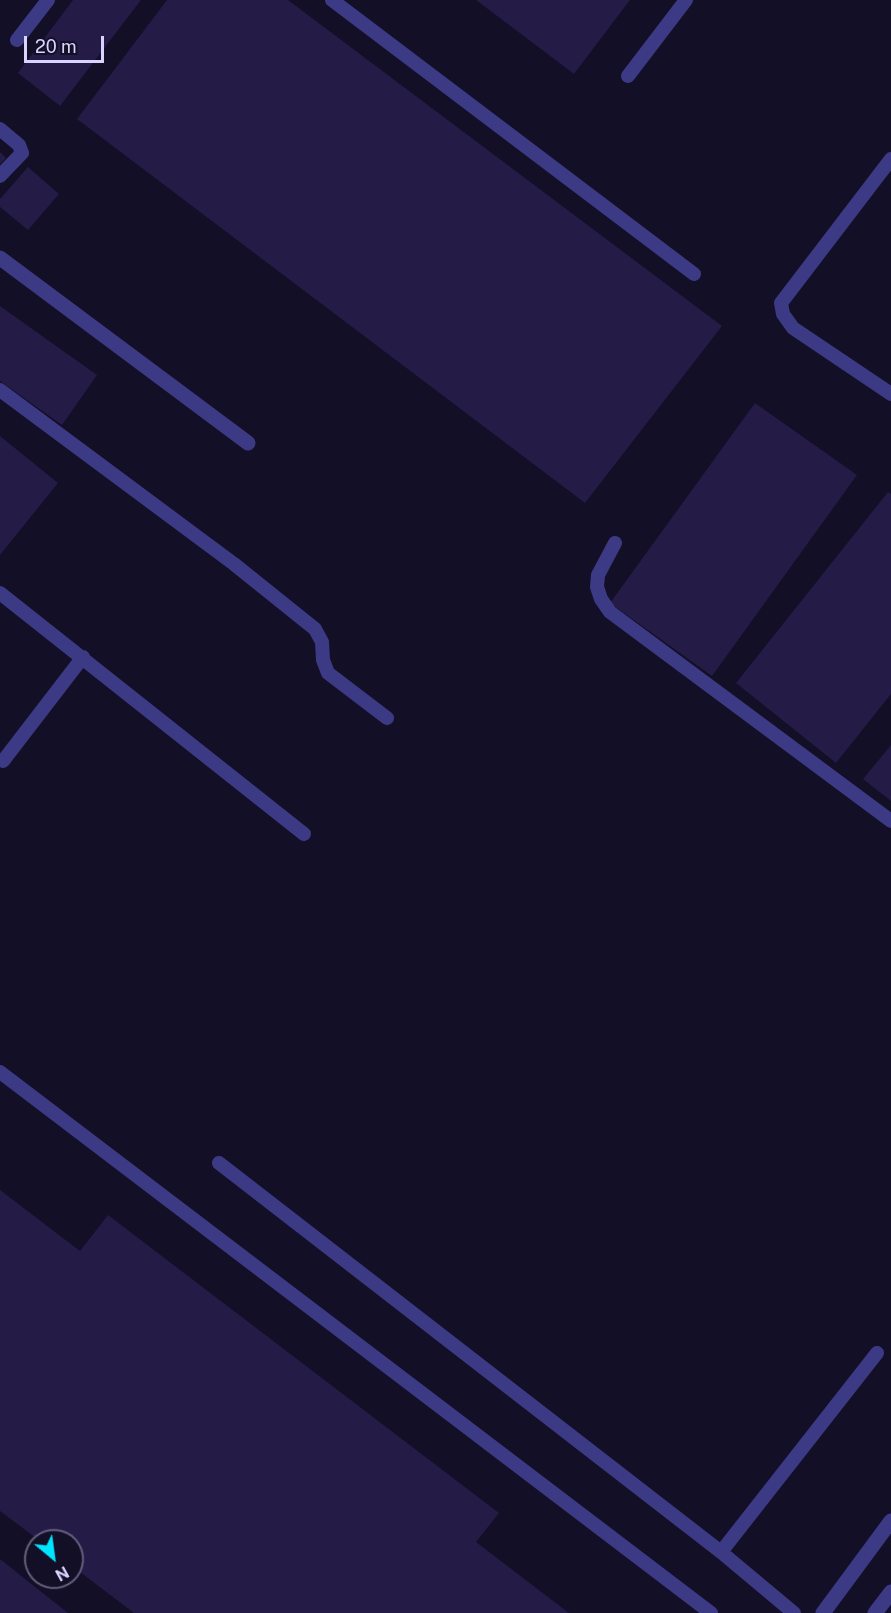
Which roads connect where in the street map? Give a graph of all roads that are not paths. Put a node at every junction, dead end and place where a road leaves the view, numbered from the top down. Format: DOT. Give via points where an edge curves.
graph roads {
  1 [pos="48,0"];
  2 [pos="332,0"];
  3 [pos="686,0"];
  4 [pos="17,40"];
  5 [pos="628,75"];
  6 [pos="0,129"];
  7 [pos="891,159"];
  8 [pos="0,176"];
  9 [pos="0,258"];
  10 [pos="694,274"];
  11 [pos="0,390"];
  12 [pos="891,394"];
  13 [pos="248,443"];
  14 [pos="615,543"];
  15 [pos="0,593"];
  16 [pos="83,657"];
  17 [pos="387,718"];
  18 [pos="3,761"];
  19 [pos="891,821"];
  20 [pos="304,834"];
  21 [pos="0,1072"];
  22 [pos="219,1163"];
  23 [pos="877,1353"];
  24 [pos="891,1521"];
  25 [pos="721,1552"];
  26 [pos="891,1592"];
  27 [pos="711,1613"];
  28 [pos="794,1613"];
  29 [pos="823,1613"];
  30 [pos="875,1613"];
  1 -- 4 [label="lane"];
  2 -- 10 [label="lane"];
  3 -- 5 [label="lane"];
  6 -- 8 [label="lane" via="19,144 22,153"];
  7 -- 12 [label="lane" via="781,303 793,328"];
  9 -- 13 [label="street"];
  11 -- 17 [label="lane" via="315,629 322,642 328,673"];
  14 -- 19 [label="lane" via="598,575 597,587 610,612"];
  15 -- 16 [label="lane"];
  16 -- 18 [label="lane"];
  16 -- 20 [label="lane"];
  21 -- 27 [label="lane"];
  22 -- 25 [label="lane"];
  23 -- 25 [label="lane"];
  24 -- 29 [label="street"];
  25 -- 28 [label="lane"];
  26 -- 30 [label="street"];
}
